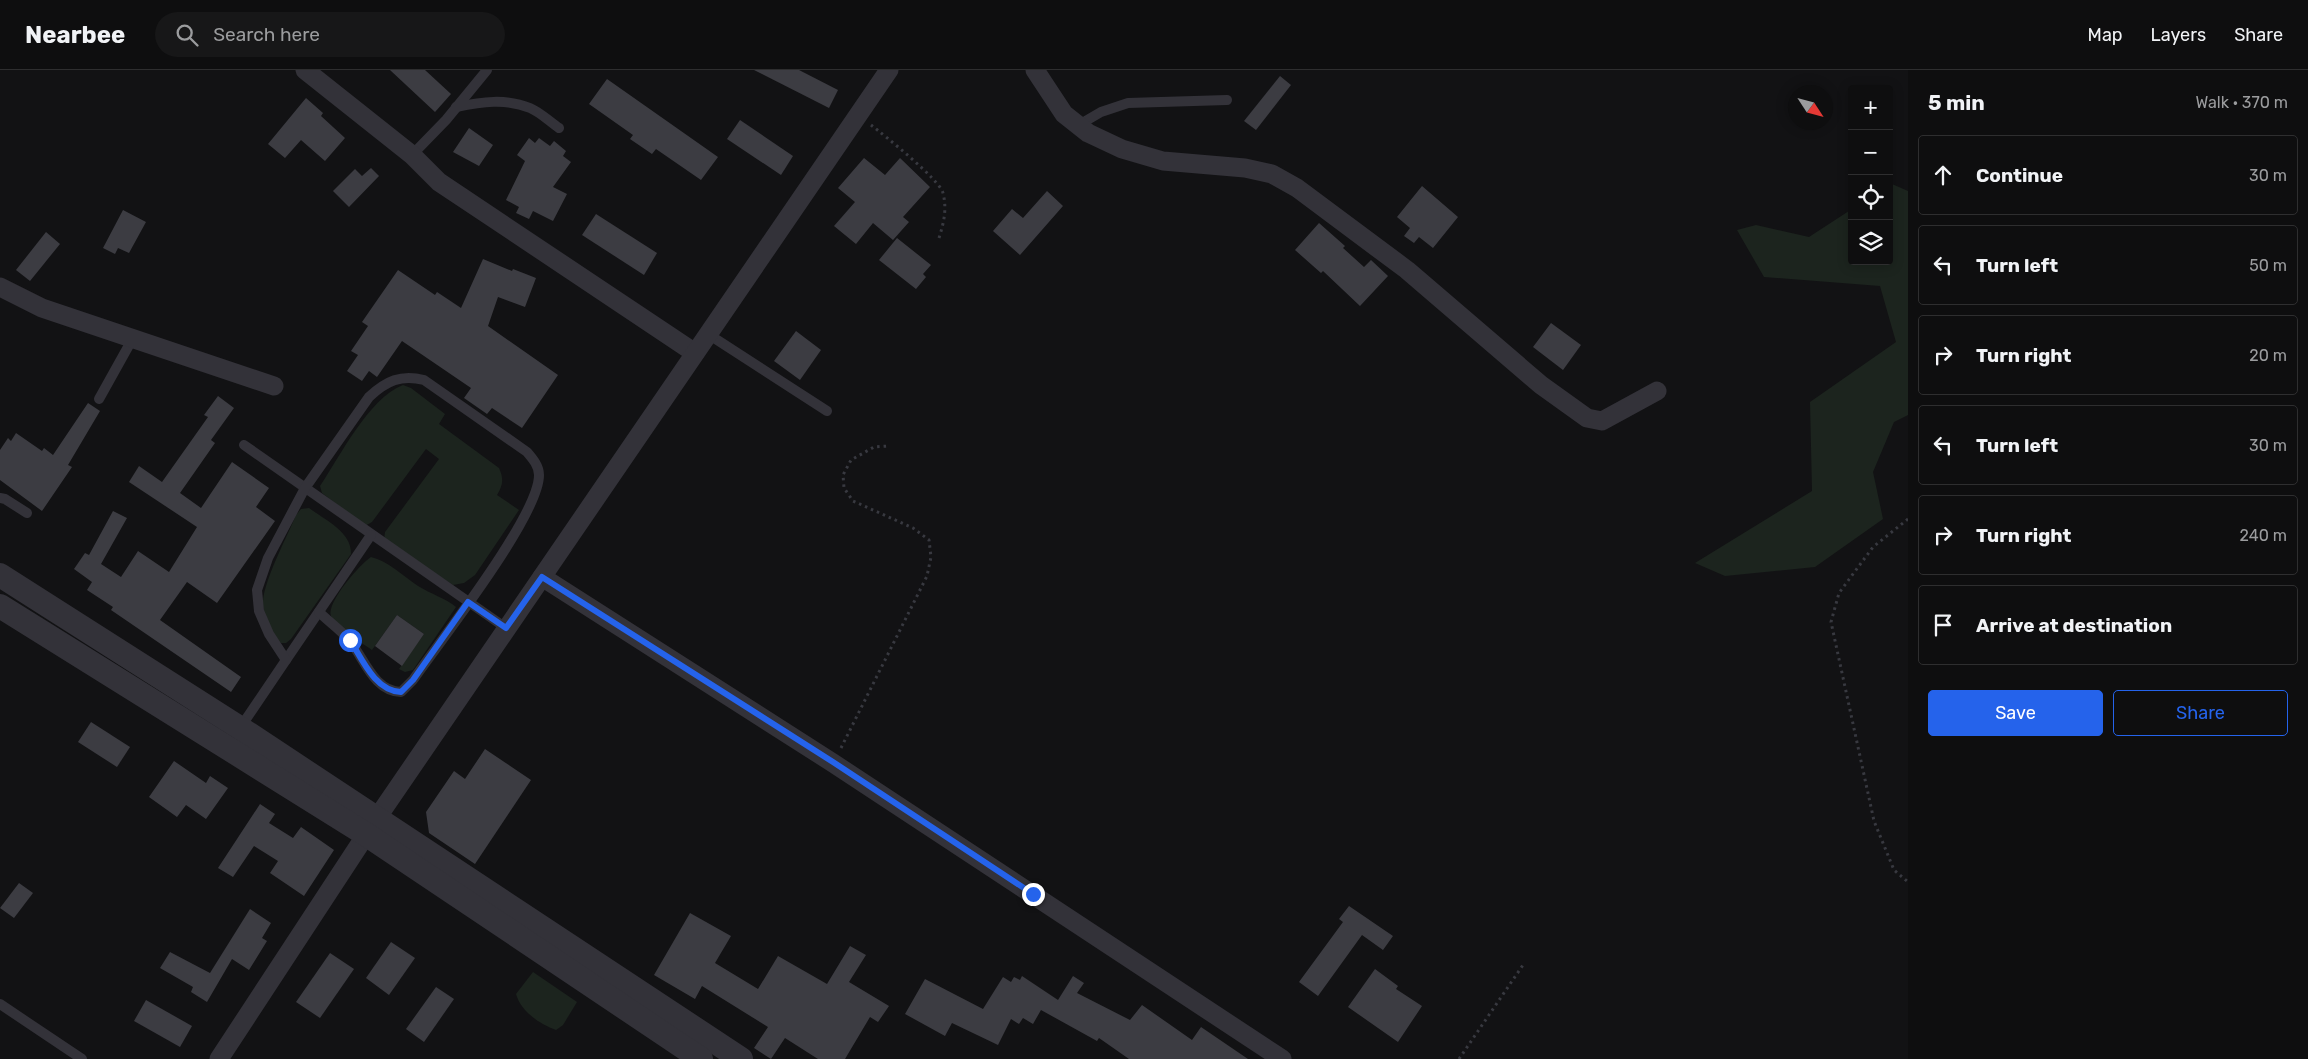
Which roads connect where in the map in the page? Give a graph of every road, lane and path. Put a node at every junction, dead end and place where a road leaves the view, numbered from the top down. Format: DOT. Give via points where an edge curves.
graph roads {
  1 [pos="305,70"];
  2 [pos="487,70"];
  3 [pos="889,70"];
  4 [pos="1035,70"];
  5 [pos="1227,100"];
  6 [pos="456,107"];
  7 [pos="859,115"];
  8 [pos="1077,126"];
  9 [pos="559,128"];
  10 [pos="412,155"];
  11 [pos="939,238"];
  12 [pos="0,287"];
  13 [pos="708,334"];
  14 [pos="133,338"];
  15 [pos="695,353"];
  16 [pos="274,386"];
  17 [pos="1657,392"];
  18 [pos="99,399"];
  19 [pos="828,412"];
  20 [pos="244,445"];
  21 [pos="888,446"];
  22 [pos="305,488"];
  23 [pos="0,498"];
  24 [pos="27,513"];
  25 [pos="1908,519"];
  26 [pos="371,535"];
  27 [pos="0,575"];
  28 [pos="542,577"];
  29 [pos="468,602"];
  30 [pos="1,608"];
  31 [pos="319,612"];
  32 [pos="506,628"];
  33 [pos="286,660"];
  34 [pos="240,728"];
  35 [pos="833,762"];
  36 [pos="372,827"];
  37 [pos="1908,882"];
  38 [pos="1523,965"];
  39 [pos="0,1004"];
  40 [pos="82,1059"];
  41 [pos="219,1059"];
  42 [pos="701,1059"];
  43 [pos="741,1059"];
  44 [pos="1282,1059"];
  45 [pos="1459,1059"];
  1 -- 10 [label="street"];
  2 -- 6 [label="lane"];
  3 -- 7 [label="street"];
  4 -- 8 [label="street" via="1064,114"];
  5 -- 8 [label="lane" via="1128,103 1101,112"];
  6 -- 9 [label="lane" via="481,102 507,102 532,108"];
  6 -- 10 [label="lane"];
  7 -- 11 [label="path" via="909,156 943,191 946,214"];
  7 -- 13 [label="street"];
  8 -- 17 [label="street" via="1122,149 1163,160 1245,168 1272,174 1298,188 1407,270 1541,385 1587,418 1602,421"];
  10 -- 15 [label="street" via="439,182"];
  12 -- 14 [label="street" via="42,308"];
  13 -- 15 [label="street"];
  13 -- 19 [label="lane"];
  14 -- 16 [label="street"];
  14 -- 18 [label="lane"];
  15 -- 28 [label="street"];
  20 -- 22 [label="lane"];
  21 -- 35 [label="path" via="874,447 851,460 843,475 844,488 853,501 914,528 929,540 931,557 927,576"];
  22 -- 26 [label="lane"];
  22 -- 29 [label="lane" via="369,397 383,384 410,376 424,380 527,452 536,462 539,474 537,490 512,537"];
  22 -- 33 [label="lane" via="268,558 258,590 259,611"];
  23 -- 24 [label="lane"];
  25 -- 37 [label="path" via="1872,547 1839,593 1831,622 1874,822 1894,870"];
  26 -- 29 [label="lane"];
  26 -- 31 [label="lane"];
  27 -- 34 [label="street"];
  28 -- 32 [label="street"];
  28 -- 35 [label="street"];
  29 -- 31 [label="lane" via="401,692 385,688 373,677 350,640"];
  29 -- 32 [label="lane"];
  30 -- 36 [label="street"];
  31 -- 33 [label="lane"];
  32 -- 36 [label="street"];
  33 -- 34 [label="lane"];
  34 -- 36 [label="street"];
  35 -- 44 [label="street"];
  36 -- 41 [label="street"];
  36 -- 42 [label="street"];
  36 -- 43 [label="street"];
  38 -- 45 [label="path"];
  39 -- 40 [label="lane"];
}
